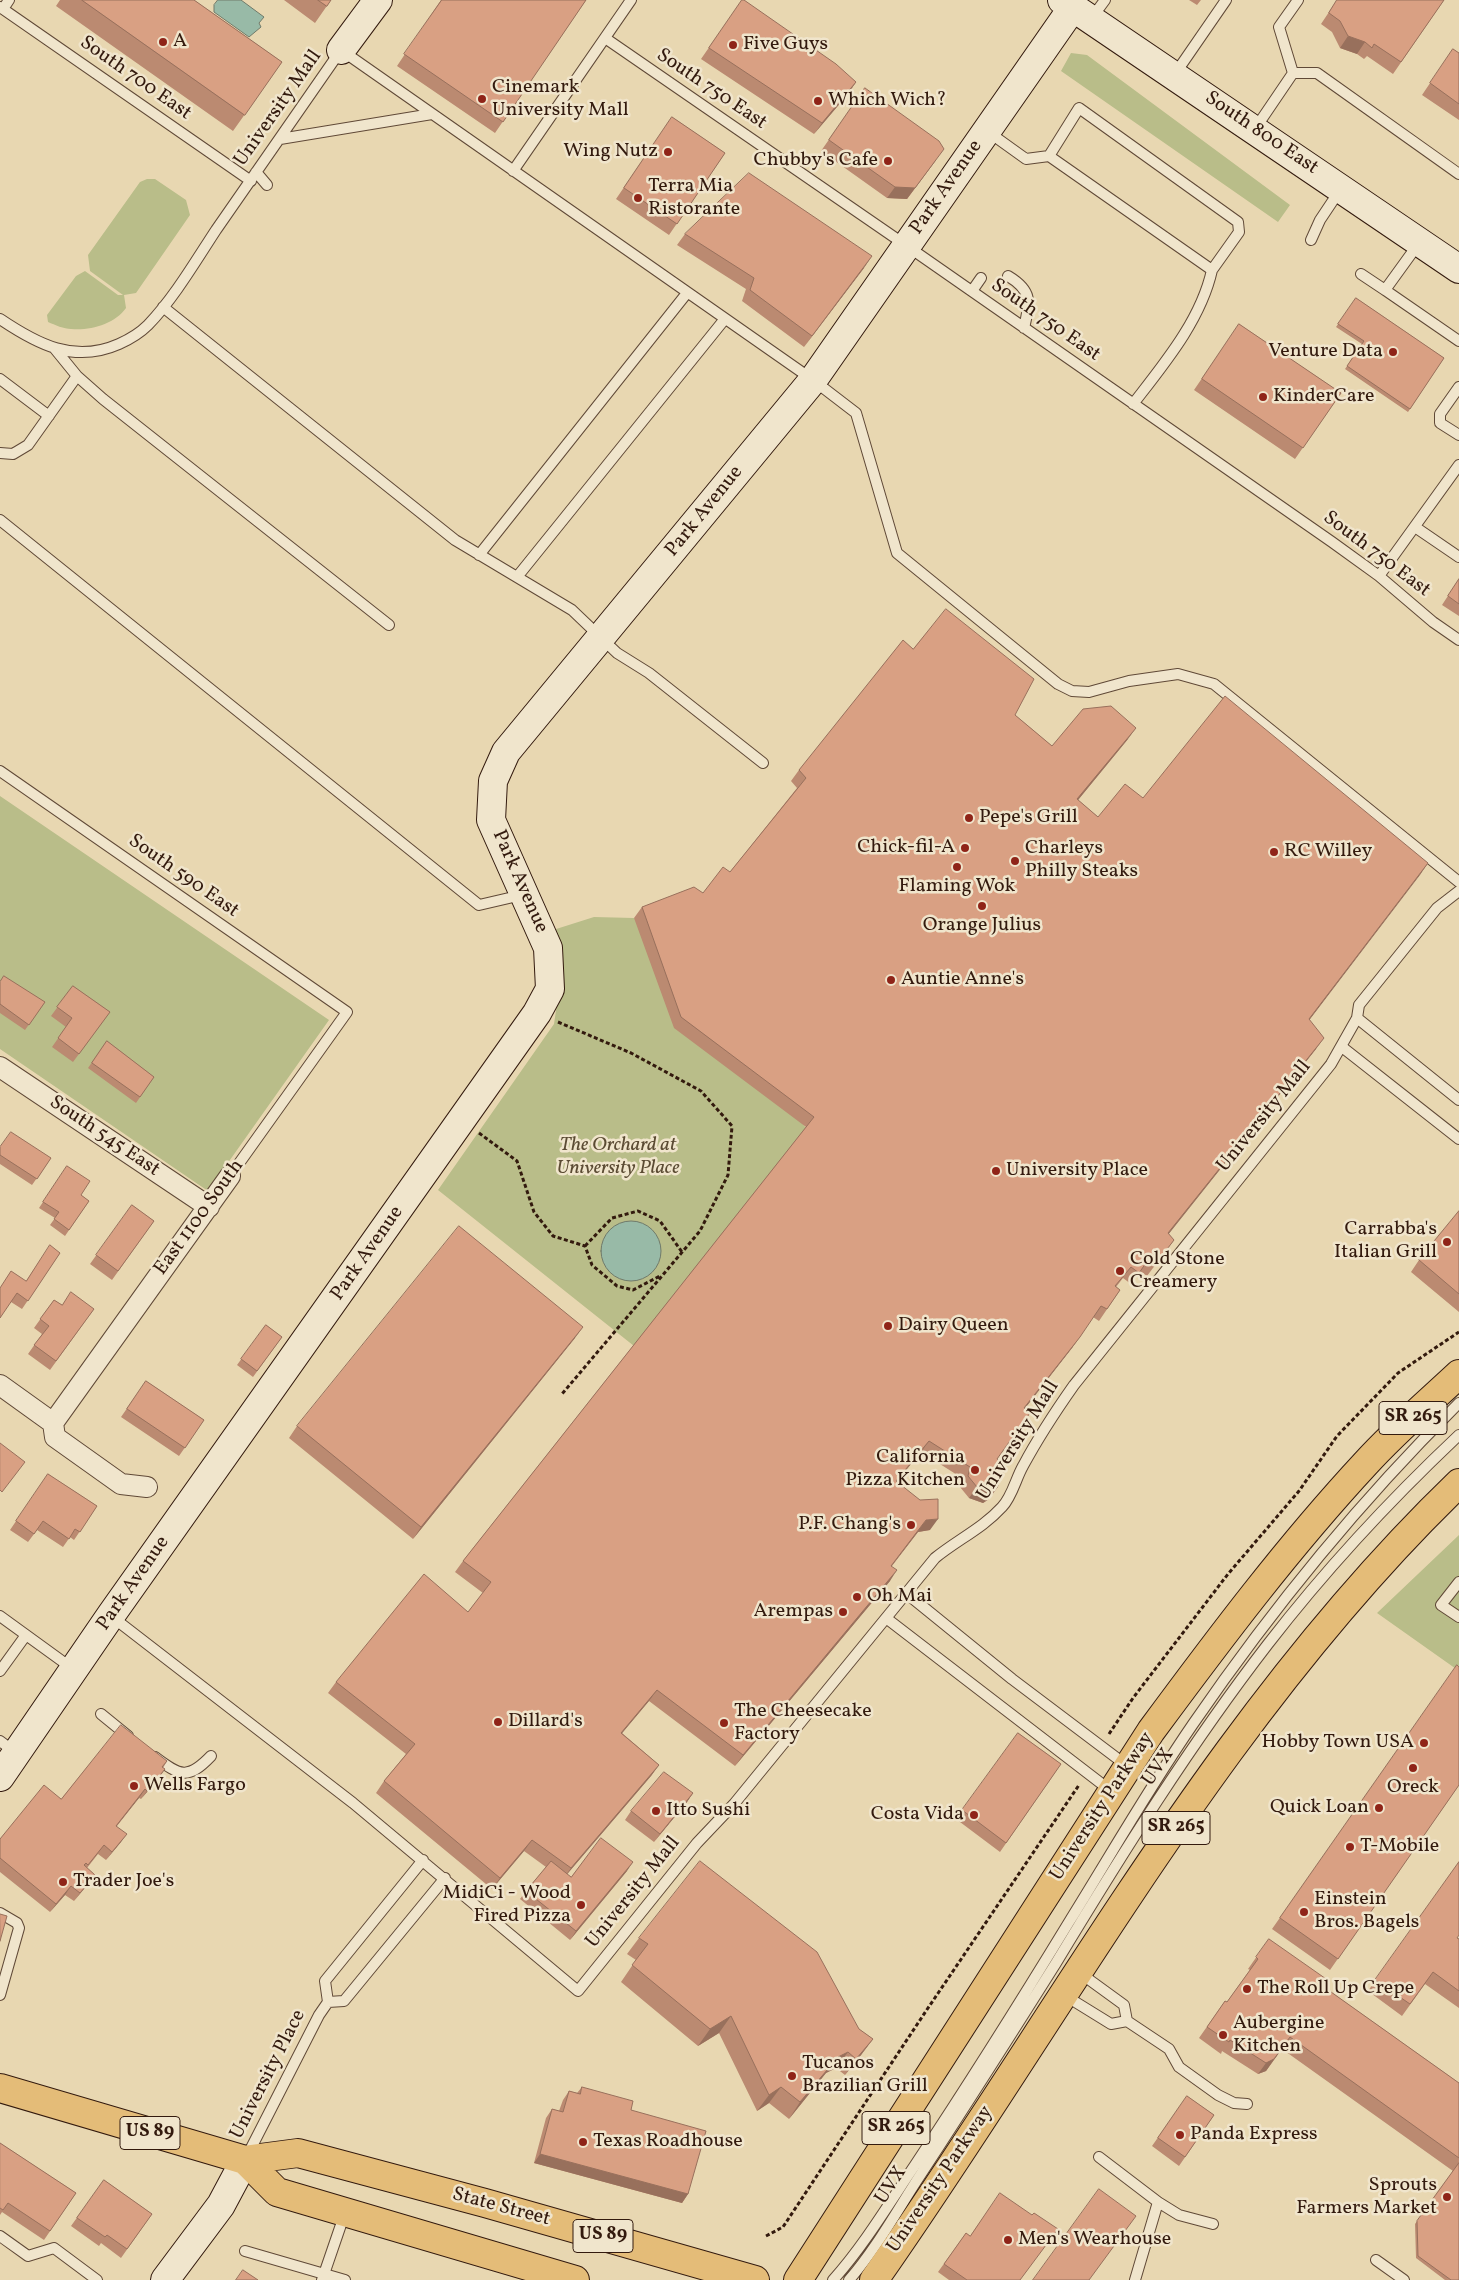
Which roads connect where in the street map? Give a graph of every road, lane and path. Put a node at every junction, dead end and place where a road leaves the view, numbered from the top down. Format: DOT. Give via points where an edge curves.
graph roads {
  1 [pos="378,0"];
  2 [pos="631,0"];
  3 [pos="1226,0"];
  4 [pos="1298,0"];
  5 [pos="4,5"];
  6 [pos="1083,7"];
  7 [pos="604,38"];
  8 [pos="341,50"];
  9 [pos="1293,73"];
  10 [pos="1175,75"];
  11 [pos="432,114"];
  12 [pos="1254,129"];
  13 [pos="987,131"];
  14 [pos="280,139"];
  15 [pos="1049,156"];
  16 [pos="513,170"];
  17 [pos="1459,174"];
  18 [pos="254,176"];
  19 [pos="266,186"];
  20 [pos="1341,189"];
  21 [pos="1311,240"];
  22 [pos="1419,242"];
  23 [pos="907,246"];
  24 [pos="1459,269"];
  25 [pos="1212,270"];
  26 [pos="1361,274"];
  27 [pos="1008,276"];
  28 [pos="981,278"];
  29 [pos="1385,290"];
  30 [pos="972,291"];
  31 [pos="687,293"];
  32 [pos="162,307"];
  33 [pos="0,319"];
  34 [pos="724,320"];
  35 [pos="1024,328"];
  36 [pos="1459,341"];
  37 [pos="55,349"];
  38 [pos="77,376"];
  39 [pos="0,379"];
  40 [pos="813,380"];
  41 [pos="1459,387"];
  42 [pos="1133,404"];
  43 [pos="49,416"];
  44 [pos="1459,435"];
  45 [pos="0,453"];
  46 [pos="1459,465"];
  47 [pos="0,520"];
  48 [pos="1415,527"];
  49 [pos="479,555"];
  50 [pos="1459,557"];
  51 [pos="1379,576"];
  52 [pos="517,577"];
  53 [pos="389,625"];
  54 [pos="602,638"];
  55 [pos="1459,640"];
  56 [pos="763,763"];
  57 [pos="0,771"];
  58 [pos="1459,882"];
  59 [pos="1459,891"];
  60 [pos="524,895"];
  61 [pos="347,1012"];
  62 [pos="537,1013"];
  63 [pos="1357,1018"];
  64 [pos="1342,1047"];
  65 [pos="0,1067"];
  66 [pos="1459,1100"];
  67 [pos="461,1121"];
  68 [pos="1459,1139"];
  69 [pos="230,1176"];
  70 [pos="209,1207"];
  71 [pos="585,1246"];
  72 [pos="682,1252"];
  73 [pos="663,1275"];
  74 [pos="1459,1332"];
  75 [pos="1459,1374"];
  76 [pos="0,1385"];
  77 [pos="562,1394"];
  78 [pos="1459,1403"];
  79 [pos="53,1423"];
  80 [pos="1459,1435"];
  81 [pos="1459,1483"];
  82 [pos="147,1487"];
  83 [pos="1459,1582"];
  84 [pos="906,1593"];
  85 [pos="111,1615"];
  86 [pos="0,1616"];
  87 [pos="1459,1617"];
  88 [pos="886,1618"];
  89 [pos="26,1634"];
  90 [pos="74,1669"];
  91 [pos="0,1671"];
  92 [pos="101,1714"];
  93 [pos="1110,1732"];
  94 [pos="8,1747"];
  95 [pos="211,1756"];
  96 [pos="1129,1768"];
  97 [pos="0,1777"];
  98 [pos="1078,1786"];
  99 [pos="1113,1792"];
  100 [pos="423,1860"];
  101 [pos="444,1878"];
  102 [pos="0,1913"];
  103 [pos="1079,1972"];
  104 [pos="0,1995"];
  105 [pos="1064,1995"];
  106 [pos="328,2002"];
  107 [pos="1127,2021"];
  108 [pos="0,2088"];
  109 [pos="1248,2104"];
  110 [pos="1099,2157"];
  111 [pos="245,2160"];
  112 [pos="1158,2202"];
  113 [pos="345,2213"];
  114 [pos="1213,2224"];
  115 [pos="0,2236"];
  116 [pos="766,2236"];
  117 [pos="245,2251"];
  118 [pos="1376,2260"];
  119 [pos="323,2276"];
  120 [pos="568,2279"];
  121 [pos="97,2280"];
  122 [pos="165,2280"];
  123 [pos="345,2280"];
  124 [pos="755,2280"];
  125 [pos="798,2280"];
  126 [pos="833,2280"];
  127 [pos="849,2280"];
  128 [pos="874,2280"];
  129 [pos="1134,2280"];
  130 [pos="1404,2280"];
  1 -- 8 [label="street"];
  2 -- 7 [label="lane"];
  3 -- 10 [label="lane"];
  4 -- 9 [label="lane" via="1279,27"];
  5 -- 18 [label="lane, South 700 East"];
  6 -- 10 [label="street, South 800 East"];
  6 -- 13 [label="street, Park Avenue"];
  7 -- 16 [label="lane"];
  7 -- 23 [label="lane, South 750 East"];
  8 -- 11 [label="lane, University Mall"];
  8 -- 14 [label="lane, University Mall"];
  9 -- 12 [label="lane"];
  9 -- 17 [label="lane" via="1317,74"];
  10 -- 12 [label="street, South 800 East"];
  11 -- 14 [label="lane"];
  11 -- 16 [label="lane, University Mall"];
  12 -- 20 [label="street, South 800 East"];
  13 -- 15 [label="lane" via="1026,159"];
  13 -- 23 [label="street, Park Avenue"];
  14 -- 18 [label="lane, University Mall"];
  15 -- 25 [label="lane"];
  15 -- 25 [label="lane" via="1079,108 1238,222 1239,232"];
  16 -- 31 [label="lane, University Mall"];
  18 -- 19 [label="lane, South 700 East"];
  18 -- 32 [label="lane, University Mall"];
  20 -- 21 [label="lane"];
  20 -- 22 [label="street, South 800 East"];
  22 -- 24 [label="street, South 800 East"];
  22 -- 29 [label="lane"];
  23 -- 30 [label="lane, South 750 East"];
  23 -- 40 [label="street, Park Avenue"];
  25 -- 42 [label="lane" via="1208,289 1185,333"];
  26 -- 29 [label="lane"];
  27 -- 35 [label="lane" via="1021,284 1030,301"];
  28 -- 30 [label="lane"];
  29 -- 36 [label="lane"];
  30 -- 35 [label="lane, South 750 East"];
  31 -- 34 [label="lane, University Mall"];
  31 -- 49 [label="lane"];
  32 -- 37 [label="lane, University Mall" via="147,327 120,344 95,351"];
  32 -- 49 [label="lane" via="455,540"];
  33 -- 37 [label="lane, University Mall" via="24,335"];
  34 -- 40 [label="lane, University Mall"];
  34 -- 52 [label="lane"];
  35 -- 42 [label="lane, South 750 East"];
  37 -- 38 [label="lane"];
  38 -- 43 [label="lane"];
  38 -- 53 [label="lane"];
  39 -- 43 [label="lane"];
  40 -- 54 [label="street, Park Avenue"];
  40 -- 58 [label="lane, University Mall" via="856,413 897,553 1058,684 1072,691 1089,692 1128,681 1178,674 1214,684"];
  41 -- 44 [label="lane" via="1440,414 1440,423"];
  42 -- 51 [label="lane, South 750 East"];
  43 -- 45 [label="lane" via="28,445 13,454"];
  46 -- 48 [label="lane"];
  47 -- 60 [label="lane" via="479,905"];
  48 -- 50 [label="lane"];
  48 -- 51 [label="lane"];
  49 -- 52 [label="lane"];
  51 -- 55 [label="lane, South 750 East" via="1432,622"];
  52 -- 54 [label="lane" via="572,610"];
  54 -- 56 [label="lane" via="617,653 649,673"];
  54 -- 60 [label="street, Park Avenue" via="506,752 494,781 491,820"];
  57 -- 61 [label="lane, South 590 East"];
  59 -- 63 [label="lane, University Mall" via="1436,908 1359,1005"];
  60 -- 62 [label="street, Park Avenue" via="548,948 550,989"];
  61 -- 69 [label="lane, East 1100 South"];
  62 -- 67 [label="street, Park Avenue"];
  62 -- 72 [label="path" via="631,1053 701,1091 732,1126 728,1176 700,1231"];
  63 -- 64 [label="lane, University Mall"];
  63 -- 66 [label="lane"];
  64 -- 68 [label="lane"];
  64 -- 84 [label="lane, University Mall" via="1074,1385 1042,1432 1004,1506 936,1558"];
  65 -- 70 [label="street, South 545 East"];
  67 -- 71 [label="path" via="517,1161 534,1212 553,1236"];
  67 -- 85 [label="street, Park Avenue"];
  69 -- 70 [label="street, East 1100 South"];
  70 -- 79 [label="street, East 1100 South"];
  71 -- 72 [label="path" via="612,1218 638,1211 660,1221"];
  71 -- 73 [label="path" via="592,1265 617,1286 633,1290"];
  72 -- 73 [label="path"];
  73 -- 77 [label="path"];
  74 -- 93 [label="path" via="1398,1373 1337,1436 1299,1491 1228,1574"];
  75 -- 96 [label="main road, University Parkway / SR 265" via="1367,1461 1302,1534 1151,1731"];
  76 -- 79 [label="street"];
  78 -- 126 [label="lane" via="1354,1514 1222,1682 1162,1770 996,2042"];
  79 -- 82 [label="street" via="55,1437 120,1484"];
  80 -- 127 [label="lane, UVX" via="1338,1559 1229,1697 1128,1845 1003,2048"];
  81 -- 103 [label="main road, University Parkway / SR 265" via="1362,1583 1272,1694"];
  83 -- 87 [label="lane" via="1441,1605"];
  84 -- 88 [label="lane, University Mall"];
  84 -- 96 [label="lane"];
  85 -- 90 [label="street, Park Avenue"];
  85 -- 100 [label="lane"];
  86 -- 89 [label="lane"];
  88 -- 99 [label="lane"];
  88 -- 101 [label="lane, University Mall" via="578,1991"];
  89 -- 90 [label="lane"];
  89 -- 91 [label="lane"];
  90 -- 94 [label="street, Park Avenue"];
  92 -- 95 [label="lane" via="174,1772 187,1773 199,1768"];
  94 -- 97 [label="street, Park Avenue"];
  96 -- 99 [label="main road, University Parkway / SR 265"];
  98 -- 116 [label="path" via="783,2228"];
  99 -- 125 [label="main road, University Parkway / SR 265"];
  100 -- 101 [label="lane"];
  100 -- 106 [label="lane" via="325,1981"];
  101 -- 106 [label="lane, University Place" via="344,2001"];
  102 -- 104 [label="lane" via="17,1923 19,1928"];
  103 -- 105 [label="main road, University Parkway / SR 265"];
  103 -- 107 [label="lane" via="1124,2005"];
  105 -- 107 [label="lane" via="1111,2024"];
  105 -- 128 [label="main road, University Parkway / SR 265"];
  106 -- 111 [label="lane, University Place"];
  107 -- 109 [label="lane" via="1169,2049 1179,2067 1218,2095 1234,2103"];
  108 -- 111 [label="main road, State Street / US 89"];
  110 -- 112 [label="lane"];
  111 -- 113 [label="main road, State Street / US 89" via="277,2192"];
  111 -- 122 [label="street" via="221,2205"];
  111 -- 124 [label="main road, State Street / US 89" via="298,2153"];
  112 -- 114 [label="lane" via="1178,2215"];
  112 -- 129 [label="lane"];
  113 -- 119 [label="lane"];
  113 -- 120 [label="main road, State Street / US 89"];
  115 -- 121 [label="lane" via="28,2256 54,2248"];
  117 -- 119 [label="lane"];
  118 -- 130 [label="lane"];
  119 -- 123 [label="lane"];
}
